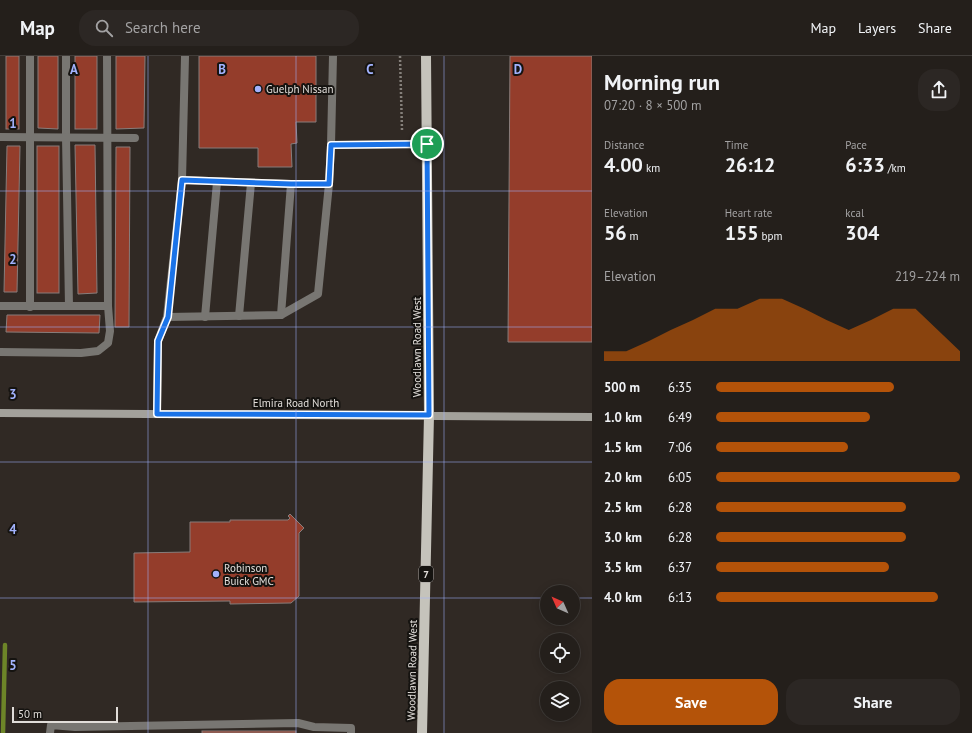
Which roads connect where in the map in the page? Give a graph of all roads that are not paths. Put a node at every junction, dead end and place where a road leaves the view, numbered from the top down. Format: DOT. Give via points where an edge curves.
graph roads {
  1 [pos="30,56"];
  2 [pos="66,56"];
  3 [pos="107,56"];
  4 [pos="332,56"];
  5 [pos="426,56"];
  6 [pos="184,57"];
  7 [pos="0,137"];
  8 [pos="30,137"];
  9 [pos="66,137"];
  10 [pos="107,138"];
  11 [pos="135,138"];
  12 [pos="427,144"];
  13 [pos="331,145"];
  14 [pos="182,180"];
  15 [pos="217,182"];
  16 [pos="251,183"];
  17 [pos="291,184"];
  18 [pos="329,184"];
  19 [pos="0,306"];
  20 [pos="69,306"];
  21 [pos="108,306"];
  22 [pos="30,307"];
  23 [pos="281,315"];
  24 [pos="239,316"];
  25 [pos="168,317"];
  26 [pos="205,317"];
  27 [pos="0,352"];
  28 [pos="0,413"];
  29 [pos="157,414"];
  30 [pos="429,415"];
  31 [pos="592,417"];
  32 [pos="186,729"];
  33 [pos="75,730"];
  34 [pos="314,730"];
  35 [pos="50,733"];
  36 [pos="351,733"];
  37 [pos="422,733"];
  1 -- 8 [label="lane"];
  2 -- 9 [label="lane"];
  3 -- 10 [label="lane"];
  4 -- 13 [label="lane"];
  5 -- 12 [label="main road, Woodlawn Road West / 7"];
  6 -- 14 [label="lane"];
  7 -- 8 [label="lane"];
  8 -- 9 [label="lane"];
  8 -- 22 [label="lane"];
  9 -- 10 [label="lane"];
  9 -- 20 [label="lane"];
  10 -- 11 [label="lane"];
  10 -- 21 [label="lane"];
  12 -- 13 [label="lane"];
  12 -- 30 [label="main road, Woodlawn Road West / 7"];
  13 -- 18 [label="lane"];
  14 -- 15 [label="lane"];
  14 -- 25 [label="lane"];
  15 -- 16 [label="lane"];
  15 -- 26 [label="lane"];
  16 -- 17 [label="lane"];
  16 -- 24 [label="lane"];
  17 -- 18 [label="lane"];
  17 -- 23 [label="lane"];
  18 -- 23 [label="lane" via="318,294"];
  19 -- 22 [label="lane"];
  20 -- 21 [label="lane"];
  20 -- 22 [label="lane"];
  21 -- 27 [label="lane" via="108,343 98,351"];
  23 -- 24 [label="lane"];
  24 -- 26 [label="lane"];
  25 -- 26 [label="lane"];
  25 -- 29 [label="lane" via="158,341"];
  28 -- 29 [label="main road, Elmira Road North"];
  29 -- 30 [label="main road, Elmira Road North"];
  30 -- 31 [label="main road, Elmira Road North"];
  30 -- 37 [label="main road, Woodlawn Road West / 7"];
  32 -- 33 [label="lane"];
  32 -- 34 [label="lane" via="298,723"];
  33 -- 35 [label="lane" via="51,725"];
  34 -- 36 [label="lane" via="351,728"];
}
